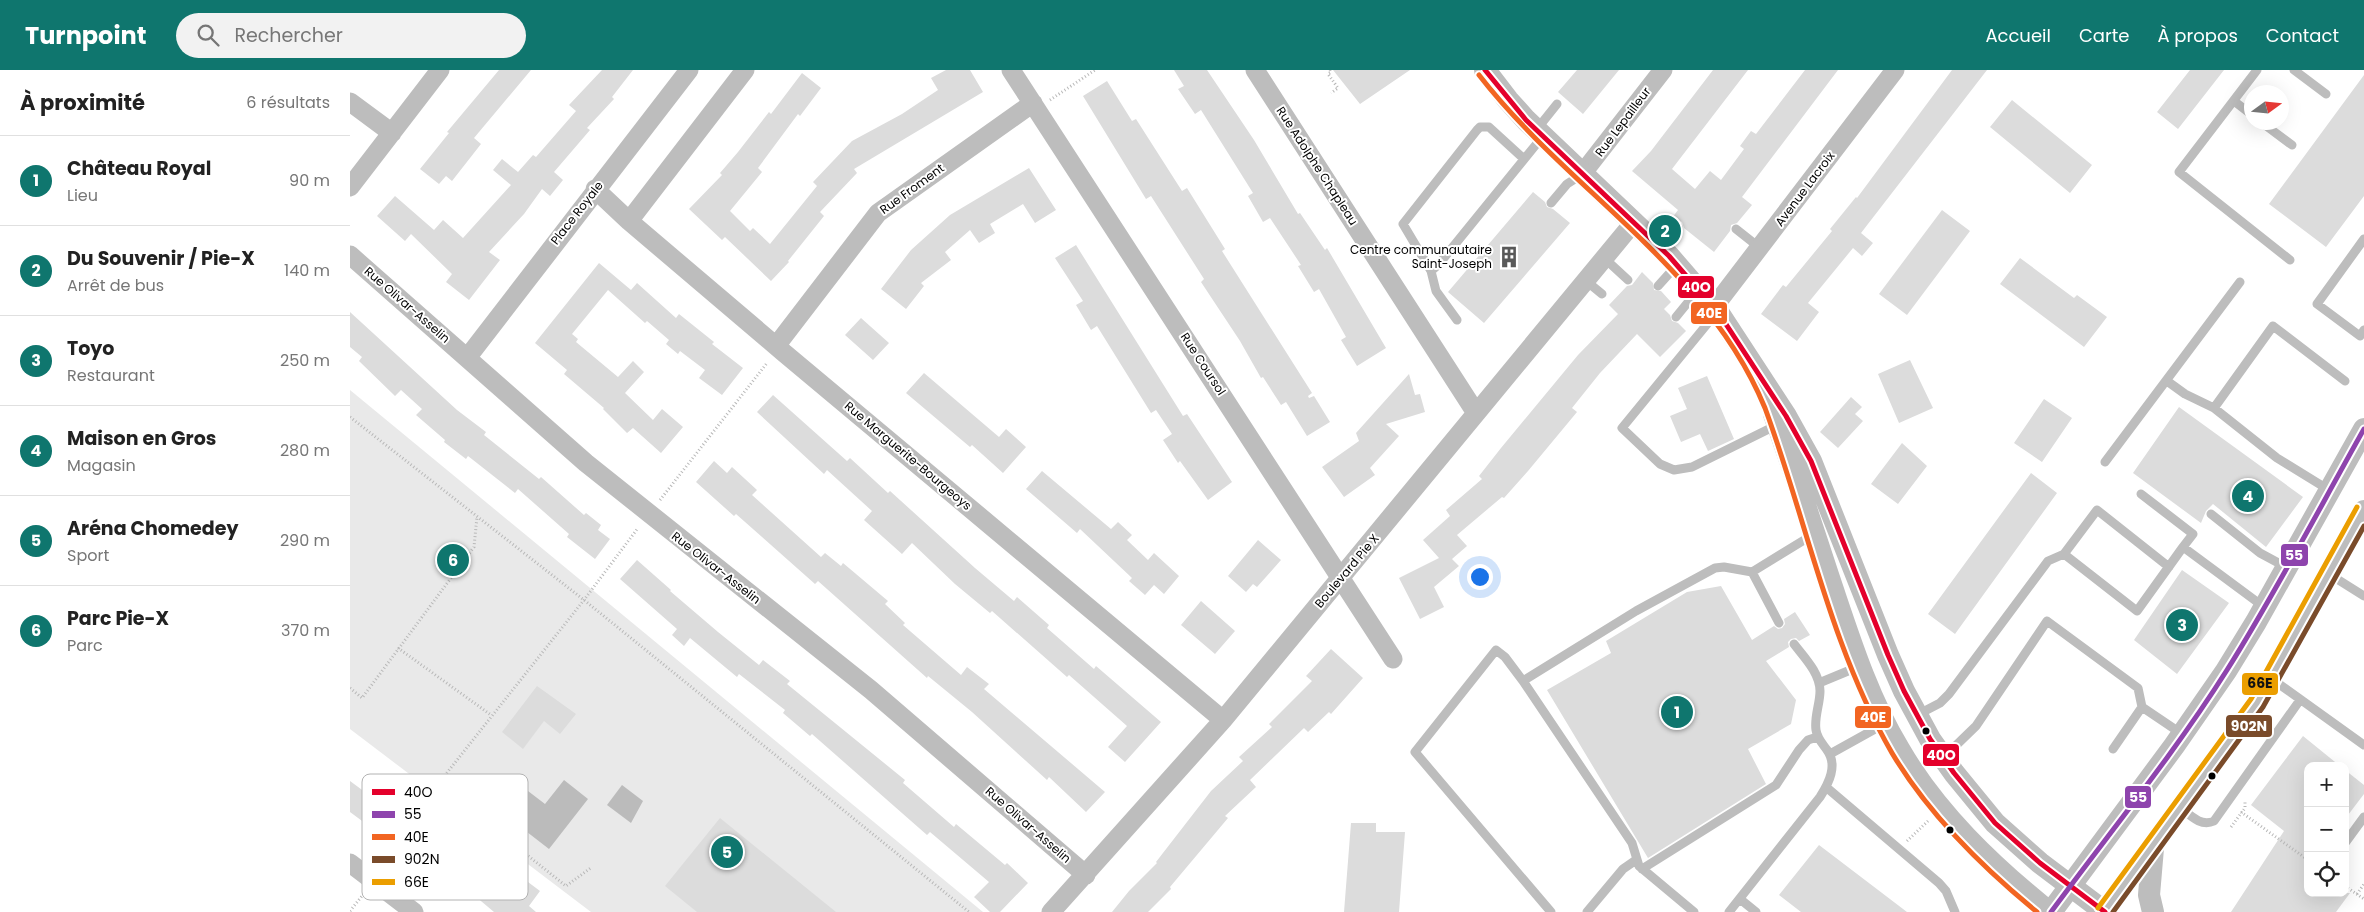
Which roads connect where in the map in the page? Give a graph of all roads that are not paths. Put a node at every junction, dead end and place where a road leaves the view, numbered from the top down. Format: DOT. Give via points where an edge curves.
graph roads {
  1 [pos="440,70"];
  2 [pos="689,70"];
  3 [pos="745,70"];
  4 [pos="1011,70"];
  5 [pos="1255,70"];
  6 [pos="1485,70"];
  7 [pos="1662,70"];
  8 [pos="1895,70"];
  9 [pos="2257,70"];
  10 [pos="2294,70"];
  11 [pos="2326,94"];
  12 [pos="1041,101"];
  13 [pos="2234,101"];
  14 [pos="350,102"];
  15 [pos="1557,104"];
  16 [pos="2244,109"];
  17 [pos="2272,130"];
  18 [pos="392,133"];
  19 [pos="1540,133"];
  20 [pos="2292,145"];
  21 [pos="1524,159"];
  22 [pos="1582,174"];
  23 [pos="350,187"];
  24 [pos="595,189"];
  25 [pos="1551,204"];
  26 [pos="629,221"];
  27 [pos="1634,222"];
  28 [pos="1678,227"];
  29 [pos="1736,229"];
  30 [pos="2364,239"];
  31 [pos="1661,248"];
  32 [pos="1760,248"];
  33 [pos="350,255"];
  34 [pos="1603,257"];
  35 [pos="2290,260"];
  36 [pos="1677,264"];
  37 [pos="1431,271"];
  38 [pos="1584,280"];
  39 [pos="1628,280"];
  40 [pos="2240,282"];
  41 [pos="1658,286"];
  42 [pos="1699,289"];
  43 [pos="1602,294"];
  44 [pos="1714,307"];
  45 [pos="1676,317"];
  46 [pos="1457,320"];
  47 [pos="2364,330"];
  48 [pos="774,352"];
  49 [pos="467,358"];
  50 [pos="2167,380"];
  51 [pos="2345,381"];
  52 [pos="2214,408"];
  53 [pos="1476,413"];
  54 [pos="1783,423"];
  55 [pos="2364,429"];
  56 [pos="2105,462"];
  57 [pos="2329,490"];
  58 [pos="2141,494"];
  59 [pos="2364,510"];
  60 [pos="2211,514"];
  61 [pos="1826,529"];
  62 [pos="2183,548"];
  63 [pos="2064,554"];
  64 [pos="2169,567"];
  65 [pos="2287,567"];
  66 [pos="1752,572"];
  67 [pos="2329,574"];
  68 [pos="1341,577"];
  69 [pos="2364,596"];
  70 [pos="2264,608"];
  71 [pos="1779,623"];
  72 [pos="1794,644"];
  73 [pos="1393,659"];
  74 [pos="1860,666"];
  75 [pos="2272,679"];
  76 [pos="1523,681"];
  77 [pos="1819,683"];
  78 [pos="2300,700"];
  79 [pos="2142,707"];
  80 [pos="1917,715"];
  81 [pos="1223,720"];
  82 [pos="1884,724"];
  83 [pos="2182,734"];
  84 [pos="1818,736"];
  85 [pos="2364,745"];
  86 [pos="2113,749"];
  87 [pos="1830,754"];
  88 [pos="1943,758"];
  89 [pos="1826,788"];
  90 [pos="2181,808"];
  91 [pos="2364,817"];
  92 [pos="2349,838"];
  93 [pos="2153,847"];
  94 [pos="1636,860"];
  95 [pos="350,863"];
  96 [pos="1642,869"];
  97 [pos="362,872"];
  98 [pos="1086,875"];
  99 [pos="2071,887"];
  100 [pos="399,900"];
  101 [pos="1740,900"];
  102 [pos="414,912"];
  103 [pos="1051,912"];
  104 [pos="1551,912"];
  105 [pos="1587,912"];
  106 [pos="1694,912"];
  107 [pos="1729,912"];
  108 [pos="1756,912"];
  109 [pos="1955,912"];
  110 [pos="2050,912"];
  111 [pos="2104,912"];
  112 [pos="2152,912"];
  1 -- 18 [label="street"];
  2 -- 24 [label="street, Place Royale"];
  3 -- 26 [label="street"];
  4 -- 12 [label="street, Rue Coursol"];
  5 -- 53 [label="street, Rue Adolphe Chapleau"];
  6 -- 19 [label="street" via="1510,104"];
  7 -- 22 [label="street, Rue Lepailleur"];
  8 -- 32 [label="street, Avenue Lacroix"];
  9 -- 13 [label="lane"];
  10 -- 11 [label="lane"];
  12 -- 48 [label="street, Rue Froment" via="878,213"];
  12 -- 68 [label="street, Rue Coursol"];
  13 -- 16 [label="lane"];
  13 -- 35 [label="lane" via="2179,172"];
  14 -- 18 [label="street"];
  15 -- 19 [label="lane"];
  17 -- 20 [label="lane"];
  18 -- 23 [label="street"];
  19 -- 21 [label="lane"];
  19 -- 22 [label="street"];
  21 -- 37 [label="lane"];
  21 -- 37 [label="lane" via="1489,127 1476,130 1403,224"];
  22 -- 25 [label="lane" via="1567,184"];
  22 -- 27 [label="street"];
  24 -- 26 [label="street, Rue Marguerite-Bourgeoys"];
  24 -- 49 [label="street, Place Royale"];
  26 -- 48 [label="street, Rue Marguerite-Bourgeoys"];
  27 -- 31 [label="street"];
  27 -- 34 [label="street, Boulevard Pie X"];
  28 -- 31 [label="lane"];
  29 -- 32 [label="lane"];
  30 -- 47 [label="lane" via="2317,304 2360,336"];
  31 -- 36 [label="street"];
  32 -- 44 [label="street, Avenue Lacroix"];
  33 -- 49 [label="street, Rue Olivar-Asselin"];
  34 -- 38 [label="street, Boulevard Pie X"];
  34 -- 39 [label="lane"];
  36 -- 41 [label="lane"];
  36 -- 42 [label="street"];
  37 -- 46 [label="lane" via="1438,295"];
  38 -- 43 [label="lane"];
  38 -- 53 [label="street, Boulevard Pie X"];
  40 -- 50 [label="lane"];
  42 -- 44 [label="street"];
  42 -- 45 [label="lane"];
  44 -- 54 [label="street" via="1759,375"];
  44 -- 54 [label="lane" via="1708,323 1622,428 1660,464 1674,470 1692,467"];
  48 -- 81 [label="street, Rue Marguerite-Bourgeoys"];
  49 -- 98 [label="street, Rue Olivar-Asselin" via="586,464 871,690"];
  50 -- 52 [label="lane" via="2185,394"];
  50 -- 56 [label="lane"];
  51 -- 52 [label="lane" via="2273,326"];
  52 -- 57 [label="lane" via="2277,458"];
  53 -- 68 [label="street, Boulevard Pie X"];
  54 -- 61 [label="street" via="1812,461"];
  55 -- 57 [label="street"];
  57 -- 65 [label="street"];
  58 -- 62 [label="lane" via="2193,534"];
  59 -- 67 [label="street"];
  60 -- 65 [label="lane" via="2260,553"];
  61 -- 66 [label="lane"];
  61 -- 74 [label="street"];
  61 -- 80 [label="street"];
  62 -- 64 [label="lane"];
  62 -- 70 [label="lane"];
  63 -- 64 [label="lane" via="2097,510"];
  63 -- 64 [label="lane" via="2137,611"];
  63 -- 80 [label="lane" via="2048,560 1950,694"];
  65 -- 70 [label="street"];
  66 -- 71 [label="lane"];
  66 -- 76 [label="lane" via="1724,567 1709,570 1636,610"];
  67 -- 69 [label="lane"];
  67 -- 75 [label="street"];
  68 -- 73 [label="street, Rue Coursol"];
  68 -- 81 [label="street, Boulevard Pie X"];
  70 -- 83 [label="street" via="2226,671"];
  72 -- 77 [label="lane"];
  74 -- 77 [label="lane"];
  74 -- 82 [label="street"];
  75 -- 78 [label="lane"];
  75 -- 90 [label="street"];
  76 -- 94 [label="lane" via="1632,843"];
  76 -- 104 [label="lane" via="1496,650 1415,752"];
  77 -- 84 [label="lane" via="1815,728"];
  78 -- 85 [label="lane"];
  78 -- 90 [label="lane" via="2214,821 2208,824 2201,822"];
  79 -- 83 [label="lane"];
  79 -- 86 [label="lane"];
  79 -- 88 [label="lane" via="2138,688 2047,621 1976,726"];
  80 -- 88 [label="street"];
  81 -- 98 [label="street, Boulevard Pie X"];
  82 -- 87 [label="lane"];
  82 -- 110 [label="street" via="1909,766 1966,837 2008,878"];
  83 -- 99 [label="street"];
  84 -- 87 [label="lane"];
  84 -- 96 [label="lane" via="1808,740 1799,750 1776,786"];
  87 -- 89 [label="lane" via="1833,769"];
  88 -- 99 [label="street" via="1995,823"];
  89 -- 101 [label="lane"];
  89 -- 109 [label="lane" via="1938,882"];
  90 -- 93 [label="street"];
  91 -- 92 [label="lane"];
  93 -- 111 [label="street"];
  93 -- 112 [label="street" via="2149,895"];
  94 -- 96 [label="lane"];
  94 -- 105 [label="lane" via="1622,869"];
  95 -- 97 [label="street"];
  96 -- 106 [label="lane"];
  98 -- 103 [label="street, Boulevard Pie X"];
  99 -- 110 [label="street"];
  99 -- 111 [label="street"];
  100 -- 102 [label="street"];
  101 -- 107 [label="lane"];
  101 -- 108 [label="lane"];
}
